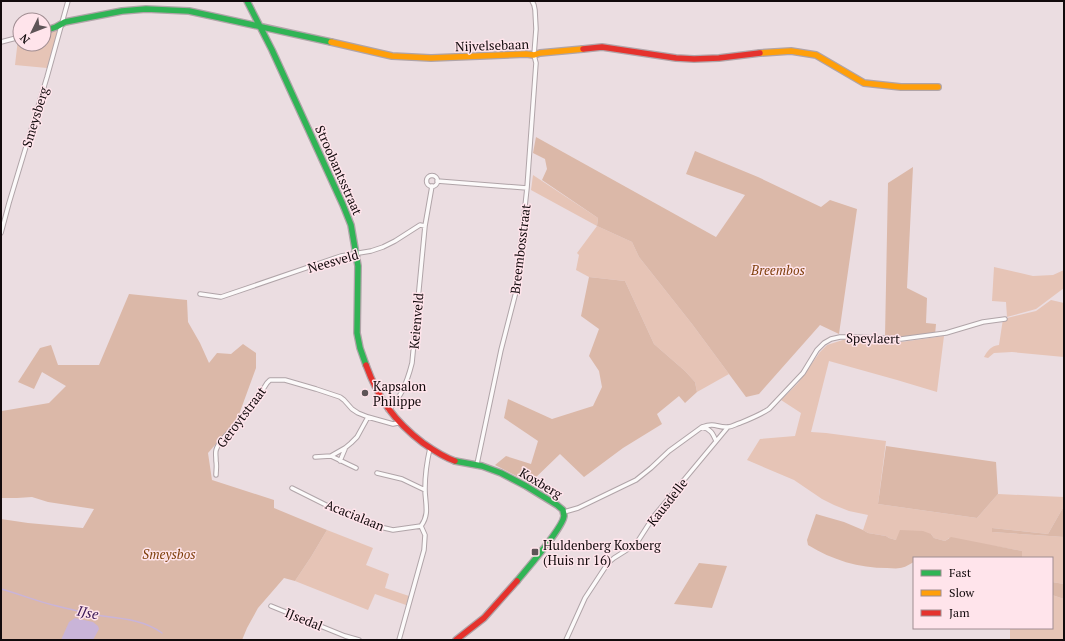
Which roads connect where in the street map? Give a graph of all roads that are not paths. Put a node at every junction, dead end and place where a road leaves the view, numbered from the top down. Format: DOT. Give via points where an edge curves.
graph roads {
  1 [pos="68,1"];
  2 [pos="247,1"];
  3 [pos="534,2"];
  4 [pos="61,24"];
  5 [pos="260,26"];
  6 [pos="52,28"];
  7 [pos="12,39"];
  8 [pos="1,42"];
  9 [pos="534,55"];
  10 [pos="938,87"];
  11 [pos="438,181"];
  12 [pos="432,186"];
  13 [pos="528,188"];
  14 [pos="425,226"];
  15 [pos="1,233"];
  16 [pos="356,253"];
  17 [pos="200,294"];
  18 [pos="1006,319"];
  19 [pos="388,410"];
  20 [pos="368,417"];
  21 [pos="398,422"];
  22 [pos="702,427"];
  23 [pos="728,427"];
  24 [pos="716,441"];
  25 [pos="345,448"];
  26 [pos="430,448"];
  27 [pos="331,456"];
  28 [pos="315,457"];
  29 [pos="340,461"];
  30 [pos="477,464"];
  31 [pos="356,468"];
  32 [pos="377,474"];
  33 [pos="216,475"];
  34 [pos="292,488"];
  35 [pos="425,490"];
  36 [pos="564,512"];
  37 [pos="421,526"];
  38 [pos="271,606"];
  39 [pos="359,640"];
  40 [pos="400,640"];
  41 [pos="456,640"];
  42 [pos="566,640"];
  1 -- 4 [label="street, Smeysberg"];
  2 -- 5 [label="street, Stroobantsstraat"];
  3 -- 9 [label="street, Breembosstraat"];
  4 -- 5 [label="street, Nijvelsebaan" via="98,14 146,9 189,11"];
  4 -- 6 [label="street, Nijvelsebaan"];
  4 -- 15 [label="street, Smeysberg"];
  5 -- 9 [label="street, Nijvelsebaan" via="392,56 431,58"];
  5 -- 16 [label="street, Stroobantsstraat" via="343,205"];
  7 -- 8 [label="street"];
  9 -- 10 [label="street, Nijvelsebaan" via="602,47 694,60 773,52 804,52 816,55 864,83"];
  9 -- 13 [label="street, Breembosstraat" via="536,63"];
  11 -- 12 [label="street"];
  11 -- 12 [label="street" via="434,175 429,176 427,184"];
  11 -- 13 [label="street"];
  12 -- 14 [label="street"];
  13 -- 30 [label="street, Breembosstraat" via="518,284"];
  14 -- 16 [label="street, Neesveld" via="420,225 383,247"];
  14 -- 19 [label="street, Keienveld" via="412,363 409,376 395,403"];
  16 -- 17 [label="street, Neesveld" via="221,297"];
  16 -- 19 [label="street, Stroobantsstraat" via="359,279 358,342 370,377"];
  18 -- 23 [label="street, Speylaert" via="983,322 946,333 901,339 831,339 817,350 802,373 769,409"];
  19 -- 21 [label="street, Stroobantsstraat"];
  20 -- 21 [label="street, Geroytstraat" via="393,424"];
  20 -- 25 [label="street" via="351,444"];
  20 -- 33 [label="street, Geroytstraat" via="358,413 334,395 285,380 270,380 253,405 216,448"];
  21 -- 26 [label="street, Koxberg"];
  22 -- 23 [label="street, Speylaert" via="714,424"];
  22 -- 24 [label="street" via="711,431"];
  22 -- 36 [label="street" via="636,480 578,508"];
  23 -- 24 [label="street, Speylaert"];
  24 -- 42 [label="street, Kausdelle" via="654,516 638,541 608,563 585,598"];
  25 -- 27 [label="street"];
  25 -- 29 [label="street"];
  26 -- 30 [label="street, Koxberg" via="448,459"];
  26 -- 35 [label="street"];
  27 -- 28 [label="street"];
  27 -- 29 [label="street"];
  29 -- 31 [label="street"];
  30 -- 36 [label="street, Koxberg" via="504,474 560,507"];
  32 -- 35 [label="street" via="402,479"];
  34 -- 37 [label="street, Acacialaan" via="334,509 380,527 393,530"];
  35 -- 37 [label="street" via="427,511"];
  36 -- 41 [label="street, Koxberg" via="560,525 541,552 501,600 484,618"];
  37 -- 40 [label="street" via="425,535 424,550"];
  38 -- 39 [label="street, IJsedal"];
}
